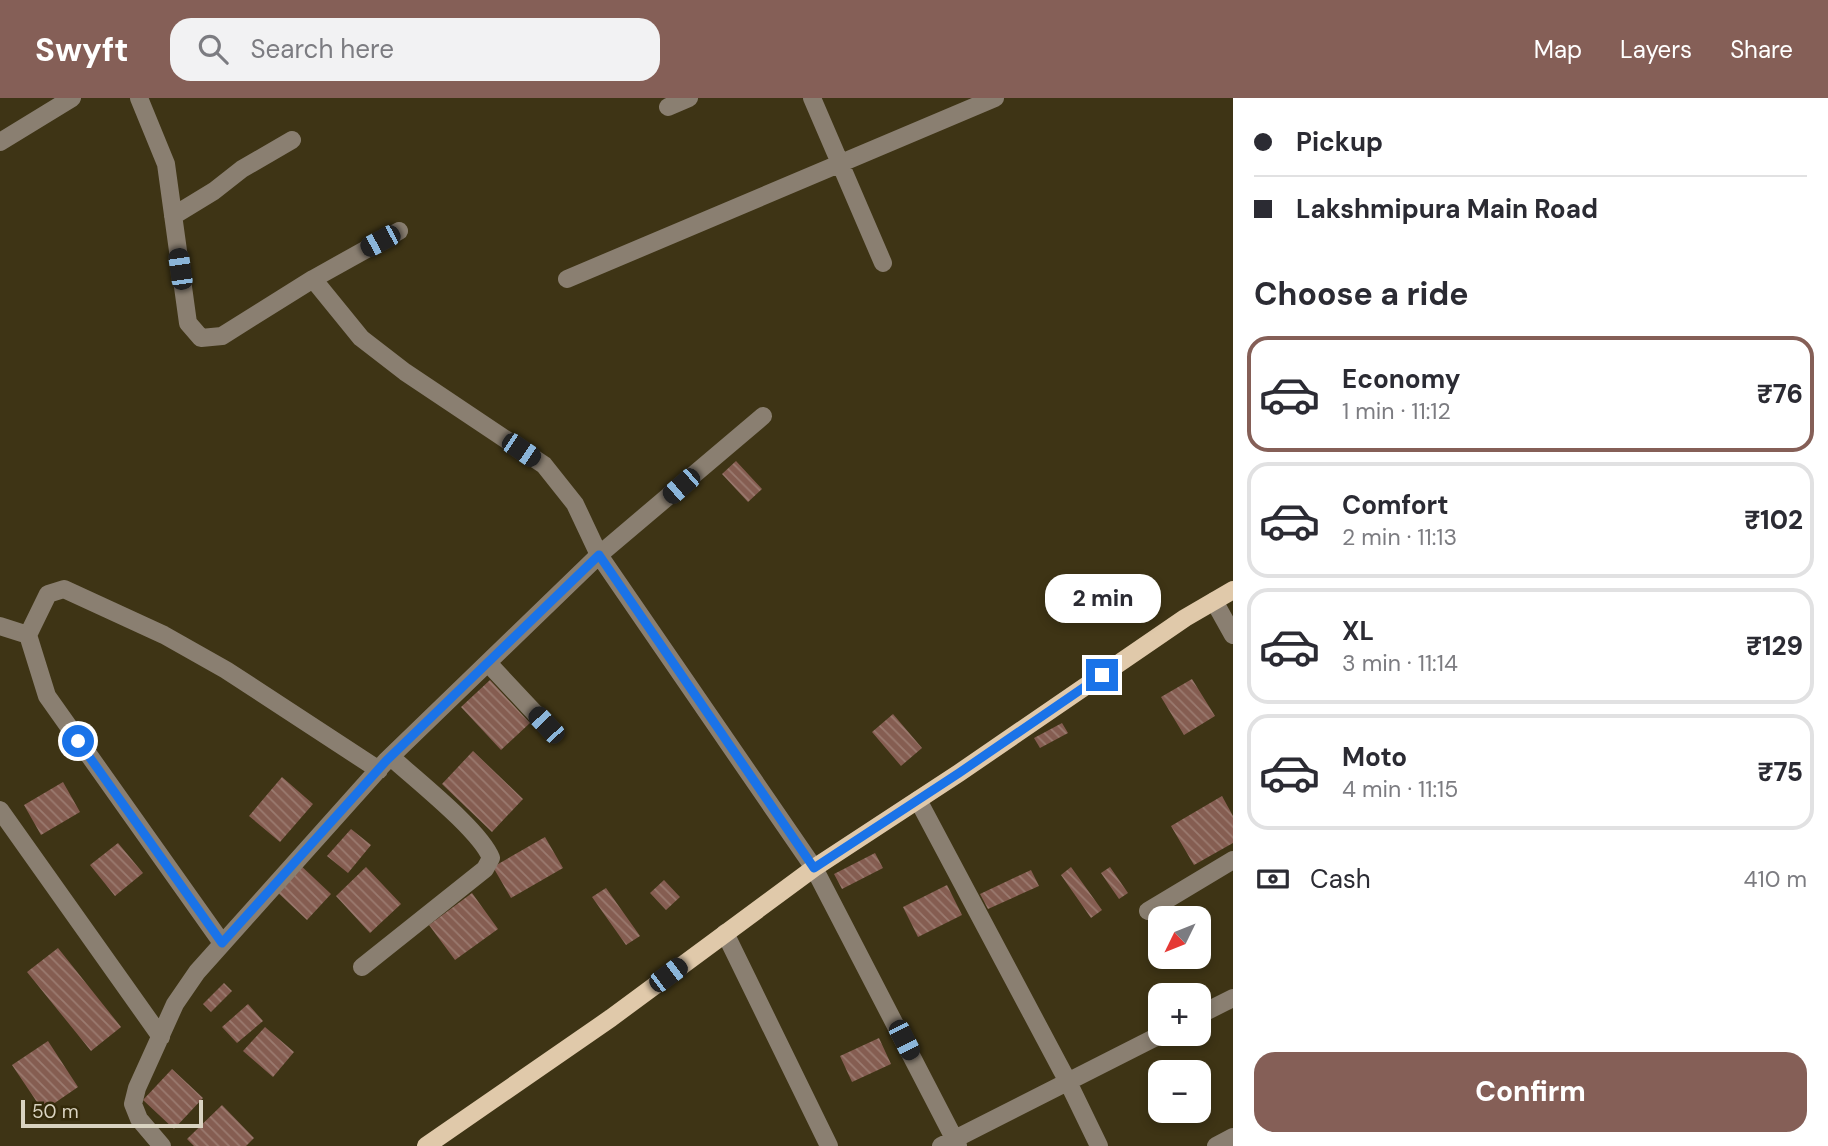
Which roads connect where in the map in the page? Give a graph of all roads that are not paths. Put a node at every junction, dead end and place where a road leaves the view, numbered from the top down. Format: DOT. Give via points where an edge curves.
graph roads {
  1 [pos="72,98"];
  2 [pos="139,98"];
  3 [pos="689,98"];
  4 [pos="812,98"];
  5 [pos="995,98"];
  6 [pos="668,107"];
  7 [pos="292,140"];
  8 [pos="0,142"];
  9 [pos="840,163"];
  10 [pos="173,216"];
  11 [pos="399,230"];
  12 [pos="883,263"];
  13 [pos="313,279"];
  14 [pos="567,279"];
  15 [pos="763,416"];
  16 [pos="599,555"];
  17 [pos="1233,590"];
  18 [pos="1214,601"];
  19 [pos="0,626"];
  20 [pos="28,635"];
  21 [pos="1233,635"];
  22 [pos="488,663"];
  23 [pos="546,725"];
  24 [pos="385,763"];
  25 [pos="918,800"];
  26 [pos="0,810"];
  27 [pos="1233,860"];
  28 [pos="814,868"];
  29 [pos="1156,906"];
  30 [pos="725,933"];
  31 [pos="222,943"];
  32 [pos="362,967"];
  33 [pos="1233,998"];
  34 [pos="1211,1010"];
  35 [pos="161,1037"];
  36 [pos="1148,1041"];
  37 [pos="1068,1082"];
  38 [pos="1233,1137"];
  39 [pos="951,1144"];
  40 [pos="162,1146"];
  41 [pos="428,1146"];
  42 [pos="829,1146"];
  43 [pos="1098,1146"];
  44 [pos="1216,1146"];
  1 -- 8 [label="street"];
  2 -- 10 [label="street" via="166,164"];
  3 -- 6 [label="street"];
  4 -- 9 [label="street"];
  5 -- 9 [label="street"];
  7 -- 10 [label="street"];
  9 -- 12 [label="street"];
  9 -- 14 [label="street"];
  10 -- 13 [label="street" via="188,323 201,338 222,336"];
  11 -- 13 [label="street"];
  13 -- 16 [label="street" via="361,338 544,466 575,504"];
  15 -- 16 [label="street"];
  16 -- 22 [label="street"];
  16 -- 28 [label="street"];
  17 -- 18 [label="main road"];
  18 -- 21 [label="street"];
  18 -- 25 [label="main road"];
  19 -- 20 [label="street"];
  20 -- 24 [label="street" via="48,594 64,589 164,635"];
  20 -- 31 [label="street" via="47,696"];
  22 -- 23 [label="street"];
  22 -- 24 [label="street"];
  24 -- 31 [label="street"];
  24 -- 32 [label="street" via="473,833 491,858 485,869"];
  25 -- 28 [label="main road"];
  25 -- 37 [label="street"];
  26 -- 35 [label="street"];
  27 -- 29 [label="street"];
  28 -- 30 [label="main road"];
  28 -- 39 [label="street"];
  30 -- 41 [label="main road"];
  30 -- 42 [label="street"];
  31 -- 35 [label="street" via="175,1004"];
  33 -- 34 [label="street"];
  35 -- 40 [label="street" via="133,1104 139,1119"];
  36 -- 37 [label="street"];
  37 -- 39 [label="street"];
  37 -- 43 [label="street"];
  38 -- 44 [label="street"];
}
